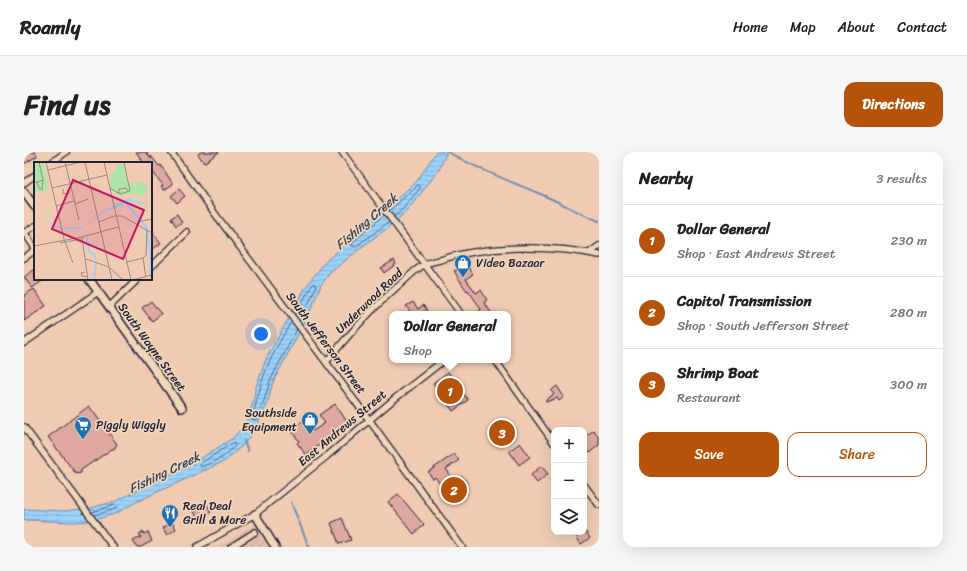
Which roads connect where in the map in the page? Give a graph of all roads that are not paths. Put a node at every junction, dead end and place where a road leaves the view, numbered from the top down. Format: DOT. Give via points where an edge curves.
graph roads {
  1 [pos="66,152"];
  2 [pos="171,152"];
  3 [pos="342,152"];
  4 [pos="52,162"];
  5 [pos="34,176"];
  6 [pos="24,183"];
  7 [pos="24,192"];
  8 [pos="34,206"];
  9 [pos="34,227"];
  10 [pos="24,232"];
  11 [pos="187,232"];
  12 [pos="30,241"];
  13 [pos="24,246"];
  14 [pos="599,246"];
  15 [pos="34,247"];
  16 [pos="34,250"];
  17 [pos="589,253"];
  18 [pos="599,255"];
  19 [pos="24,258"];
  20 [pos="425,264"];
  21 [pos="152,266"];
  22 [pos="90,280"];
  23 [pos="137,280"];
  24 [pos="98,292"];
  25 [pos="109,307"];
  26 [pos="459,311"];
  27 [pos="24,343"];
  28 [pos="326,362"];
  29 [pos="440,363"];
  30 [pos="497,363"];
  31 [pos="182,408"];
  32 [pos="370,420"];
  33 [pos="24,427"];
  34 [pos="551,439"];
  35 [pos="587,489"];
  36 [pos="599,505"];
  37 [pos="255,514"];
  38 [pos="255,532"];
  39 [pos="112,545"];
  40 [pos="197,547"];
  41 [pos="231,547"];
  42 [pos="275,547"];
  43 [pos="462,547"];
  1 -- 4 [label="street"];
  2 -- 28 [label="street, South Jefferson Street"];
  3 -- 20 [label="street"];
  5 -- 6 [label="street"];
  7 -- 8 [label="main road"];
  9 -- 10 [label="street"];
  10 -- 12 [label="street"];
  11 -- 21 [label="street"];
  12 -- 13 [label="street"];
  12 -- 15 [label="street"];
  14 -- 17 [label="street"];
  16 -- 19 [label="street"];
  17 -- 18 [label="street, Underwood Road"];
  17 -- 20 [label="street, Underwood Road" via="529,248 469,252"];
  20 -- 26 [label="street"];
  20 -- 28 [label="street, Underwood Road" via="393,290"];
  22 -- 24 [label="main road, South Wayne Street"];
  23 -- 25 [label="street"];
  24 -- 25 [label="main road, South Wayne Street"];
  24 -- 27 [label="street"];
  25 -- 31 [label="main road, South Wayne Street"];
  28 -- 32 [label="street, South Jefferson Street"];
  29 -- 32 [label="street, East Andrews Street"];
  30 -- 34 [label="street"];
  32 -- 37 [label="street, East Andrews Street"];
  32 -- 43 [label="street, South Jefferson Street"];
  33 -- 39 [label="street"];
  35 -- 36 [label="street"];
  37 -- 40 [label="street, East Andrews Street"];
  37 -- 42 [label="main road"];
  38 -- 41 [label="street"];
}
